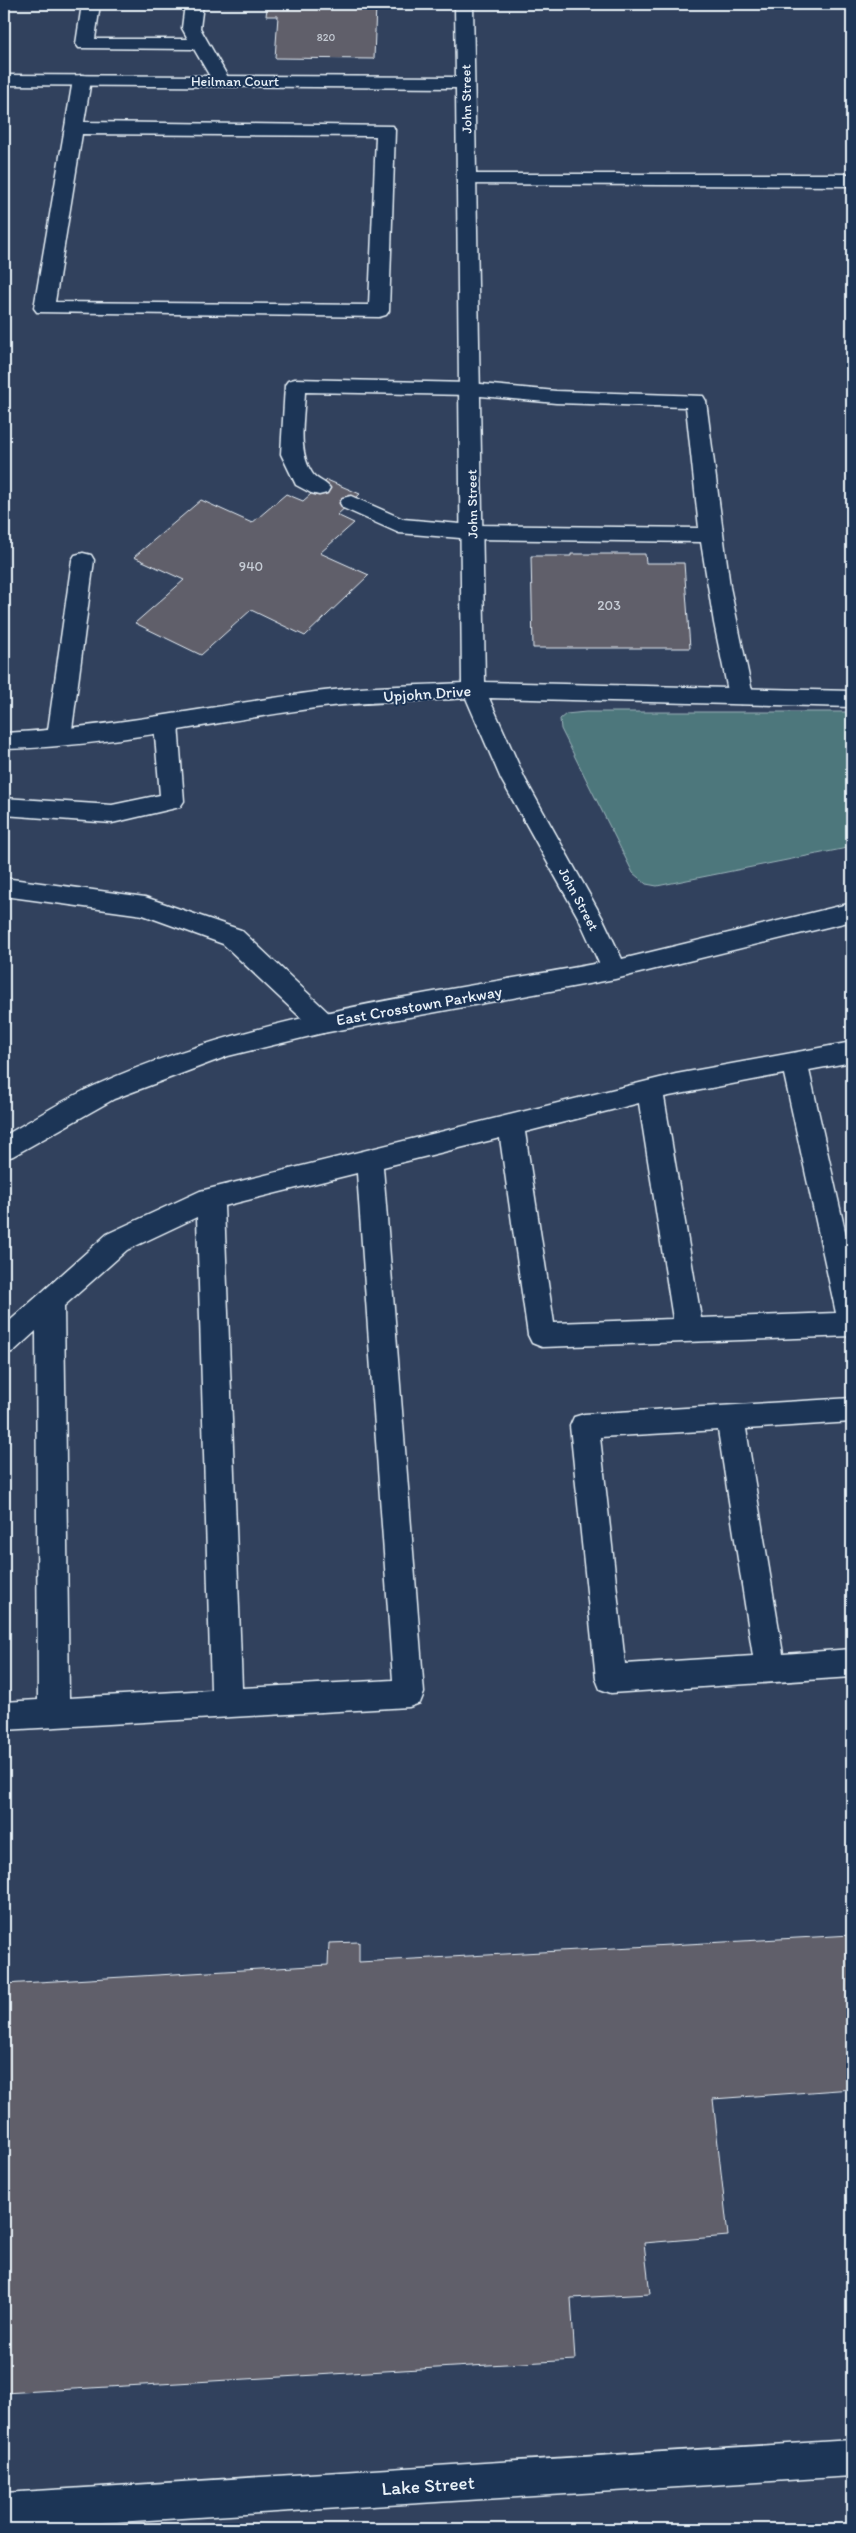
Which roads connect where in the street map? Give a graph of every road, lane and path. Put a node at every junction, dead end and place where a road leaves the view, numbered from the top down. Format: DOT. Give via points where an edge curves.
graph roads {
  1 [pos="91,4"];
  2 [pos="194,4"];
  3 [pos="464,4"];
  4 [pos="199,44"];
  5 [pos="4,80"];
  6 [pos="82,80"];
  7 [pos="221,81"];
  8 [pos="466,83"];
  9 [pos="74,128"];
  10 [pos="468,180"];
  11 [pos="852,180"];
  12 [pos="470,388"];
  13 [pos="318,488"];
  14 [pos="351,503"];
  15 [pos="472,532"];
  16 [pos="712,535"];
  17 [pos="83,560"];
  18 [pos="474,690"];
  19 [pos="741,696"];
  20 [pos="852,699"];
  21 [pos="166,724"];
  22 [pos="59,737"];
  23 [pos="4,741"];
  24 [pos="4,807"];
  25 [pos="4,887"];
  26 [pos="852,912"];
  27 [pos="615,970"];
  28 [pos="323,1023"];
  29 [pos="852,1052"];
  30 [pos="795,1063"];
  31 [pos="650,1090"];
  32 [pos="511,1124"];
  33 [pos="4,1149"];
  34 [pos="369,1159"];
  35 [pos="210,1199"];
  36 [pos="50,1301"];
  37 [pos="689,1329"];
  38 [pos="4,1343"];
  39 [pos="852,1410"];
  40 [pos="730,1418"];
  41 [pos="852,1663"];
  42 [pos="770,1668"];
  43 [pos="227,1702"];
  44 [pos="54,1713"];
  45 [pos="4,1716"];
  46 [pos="852,2458"];
  47 [pos="21,2517"];
  1 -- 4 [label="street" via="85,44"];
  2 -- 4 [label="street" via="190,28"];
  3 -- 8 [label="street, John Street"];
  4 -- 7 [label="street"];
  5 -- 6 [label="street, Heilman Court"];
  6 -- 7 [label="street, Heilman Court"];
  6 -- 9 [label="street"];
  7 -- 8 [label="street, Heilman Court"];
  8 -- 10 [label="street, John Street"];
  9 -- 9 [label="street" via="44,308 379,311 386,130"];
  10 -- 11 [label="street"];
  10 -- 12 [label="street, John Street"];
  12 -- 13 [label="street" via="295,385 292,454 304,480"];
  12 -- 15 [label="street, John Street"];
  12 -- 16 [label="street" via="556,397 696,401"];
  14 -- 15 [label="street" via="399,526"];
  15 -- 16 [label="street"];
  15 -- 18 [label="street, John Street"];
  16 -- 19 [label="street" via="729,647"];
  17 -- 22 [label="street"];
  18 -- 19 [label="street, Upjohn Drive"];
  18 -- 21 [label="street, Upjohn Drive" via="317,700"];
  18 -- 27 [label="street, John Street" via="513,779 591,919"];
  19 -- 20 [label="street, Upjohn Drive"];
  21 -- 22 [label="street, Upjohn Drive"];
  21 -- 24 [label="street" via="172,801 112,814"];
  22 -- 23 [label="street, Upjohn Drive"];
  25 -- 28 [label="street" via="145,906 232,938"];
  26 -- 27 [label="street, East Crosstown Parkway"];
  27 -- 28 [label="street, East Crosstown Parkway"];
  28 -- 33 [label="street, East Crosstown Parkway" via="224,1047 105,1092"];
  29 -- 30 [label="street"];
  30 -- 31 [label="street"];
  30 -- 37 [label="street" via="852,1324"];
  31 -- 32 [label="street"];
  31 -- 37 [label="street"];
  32 -- 34 [label="street"];
  32 -- 37 [label="street" via="542,1335"];
  34 -- 35 [label="street"];
  34 -- 43 [label="street" via="409,1693"];
  35 -- 36 [label="street" via="117,1242"];
  35 -- 43 [label="street"];
  36 -- 38 [label="street"];
  36 -- 44 [label="street"];
  39 -- 40 [label="street"];
  40 -- 42 [label="street"];
  40 -- 42 [label="street" via="584,1426 611,1679"];
  41 -- 42 [label="street"];
  43 -- 44 [label="street"];
  44 -- 45 [label="street"];
  46 -- 47 [label="street, Lake Street"];
}
